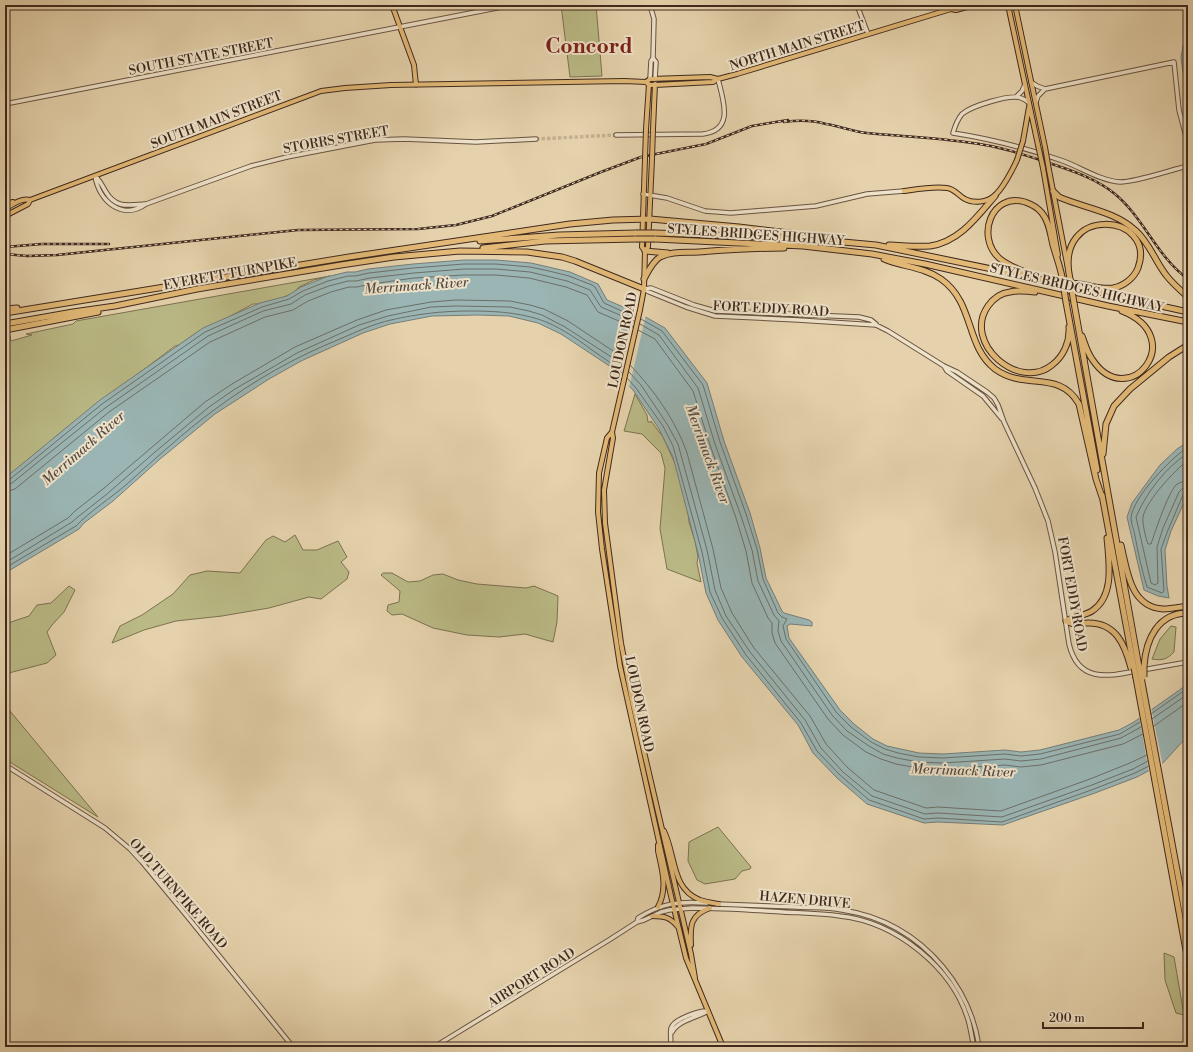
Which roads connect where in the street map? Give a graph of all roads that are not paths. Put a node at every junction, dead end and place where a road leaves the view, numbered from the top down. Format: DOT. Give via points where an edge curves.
graph roads {
  1 [pos="392,5"];
  2 [pos="512,5"];
  3 [pos="650,5"];
  4 [pos="857,5"];
  5 [pos="956,5"];
  6 [pos="974,5"];
  7 [pos="1008,5"];
  8 [pos="1015,5"];
  9 [pos="951,7"];
  10 [pos="400,27"];
  11 [pos="868,34"];
  12 [pos="653,58"];
  13 [pos="655,79"];
  14 [pos="718,79"];
  15 [pos="648,82"];
  16 [pos="1031,82"];
  17 [pos="416,84"];
  18 [pos="1025,84"];
  19 [pos="655,85"];
  20 [pos="1045,88"];
  21 [pos="1016,97"];
  22 [pos="1029,103"];
  23 [pos="1035,103"];
  24 [pos="5,104"];
  25 [pos="616,135"];
  26 [pos="536,140"];
  27 [pos="1188,144"];
  28 [pos="1188,166"];
  29 [pos="95,176"];
  30 [pos="904,191"];
  31 [pos="1053,191"];
  32 [pos="643,194"];
  33 [pos="650,195"];
  34 [pos="995,196"];
  35 [pos="30,200"];
  36 [pos="18,201"];
  37 [pos="5,204"];
  38 [pos="5,209"];
  39 [pos="5,216"];
  40 [pos="643,219"];
  41 [pos="650,219"];
  42 [pos="636,236"];
  43 [pos="812,239"];
  44 [pos="443,243"];
  45 [pos="876,244"];
  46 [pos="822,248"];
  47 [pos="460,251"];
  48 [pos="645,251"];
  49 [pos="670,253"];
  50 [pos="872,254"];
  51 [pos="1058,257"];
  52 [pos="1069,276"];
  53 [pos="644,279"];
  54 [pos="1040,279"];
  55 [pos="1059,283"];
  56 [pos="644,289"];
  57 [pos="1049,292"];
  58 [pos="1188,296"];
  59 [pos="44,306"];
  60 [pos="115,306"];
  61 [pos="1108,306"];
  62 [pos="5,308"];
  63 [pos="1188,312"];
  64 [pos="5,313"];
  65 [pos="1069,316"];
  66 [pos="1188,322"];
  67 [pos="5,324"];
  68 [pos="1079,329"];
  69 [pos="5,330"];
  70 [pos="1188,345"];
  71 [pos="944,366"];
  72 [pos="1004,422"];
  73 [pos="612,432"];
  74 [pos="1103,465"];
  75 [pos="1102,497"];
  76 [pos="1112,513"];
  77 [pos="1106,519"];
  78 [pos="1188,606"];
  79 [pos="1188,613"];
  80 [pos="1066,621"];
  81 [pos="1188,662"];
  82 [pos="1137,667"];
  83 [pos="1139,677"];
  84 [pos="5,765"];
  85 [pos="660,825"];
  86 [pos="659,838"];
  87 [pos="678,903"];
  88 [pos="719,904"];
  89 [pos="674,906"];
  90 [pos="658,907"];
  91 [pos="710,908"];
  92 [pos="680,909"];
  93 [pos="652,916"];
  94 [pos="637,922"];
  95 [pos="679,928"];
  96 [pos="1188,929"];
  97 [pos="691,954"];
  98 [pos="1188,961"];
  99 [pos="695,978"];
  100 [pos="708,1011"];
  101 [pos="294,1047"];
  102 [pos="434,1047"];
  103 [pos="671,1047"];
  104 [pos="723,1047"];
  105 [pos="974,1047"];
  106 [pos="979,1047"];
  1 -- 10 [label="main road"];
  2 -- 10 [label="street, SOUTH STATE STREET"];
  3 -- 12 [label="street" via="654,19"];
  4 -- 11 [label="street"];
  5 -- 9 [label="main road, NORTH MAIN STREET"];
  6 -- 9 [label="main road, NORTH MAIN STREET" via="956,10"];
  7 -- 18 [label="main road"];
  8 -- 16 [label="main road"];
  9 -- 11 [label="main road, NORTH MAIN STREET" via="896,27"];
  10 -- 17 [label="main road" via="414,65"];
  10 -- 24 [label="street, SOUTH STATE STREET"];
  11 -- 14 [label="main road, NORTH MAIN STREET"];
  12 -- 13 [label="street" via="656,62"];
  12 -- 15 [label="street"];
  13 -- 14 [label="main road, NORTH MAIN STREET"];
  13 -- 15 [label="main road, NORTH MAIN STREET"];
  13 -- 19 [label="main road, LOUDON ROAD"];
  14 -- 19 [label="main road, NORTH MAIN STREET" via="693,84"];
  14 -- 25 [label="street" via="725,116 714,131 703,134"];
  15 -- 17 [label="main road, NORTH MAIN STREET"];
  15 -- 19 [label="main road, NORTH MAIN STREET"];
  15 -- 32 [label="main road, LOUDON ROAD, bridge"];
  16 -- 20 [label="street"];
  16 -- 23 [label="main road"];
  17 -- 29 [label="main road, SOUTH MAIN STREET" via="357,86 321,91"];
  18 -- 21 [label="street"];
  18 -- 22 [label="main road"];
  19 -- 33 [label="main road, LOUDON ROAD, bridge"];
  20 -- 23 [label="street"];
  20 -- 27 [label="street" via="1174,62 1178,110"];
  21 -- 22 [label="street"];
  21 -- 28 [label="street" via="988,102 968,110 958,119 953,134 1007,143 1062,160 1115,181 1131,181"];
  22 -- 34 [label="main road, bridge" via="1017,160"];
  22 -- 51 [label="main road, bridge"];
  23 -- 31 [label="main road, bridge"];
  26 -- 29 [label="street, STORRS STREET" via="375,140 251,166 146,204 127,206 116,202 108,195"];
  29 -- 35 [label="main road, SOUTH MAIN STREET"];
  30 -- 33 [label="street" via="867,194 816,206 731,213 705,211"];
  30 -- 34 [label="main road" via="948,188 964,199 980,202"];
  31 -- 52 [label="main road"];
  31 -- 58 [label="highway" via="1059,197 1118,219 1135,230 1166,275"];
  32 -- 33 [label="street"];
  32 -- 40 [label="main road, LOUDON ROAD"];
  33 -- 41 [label="main road, LOUDON ROAD"];
  34 -- 45 [label="highway" via="966,229 950,240 920,246"];
  35 -- 36 [label="main road, SOUTH MAIN STREET"];
  35 -- 39 [label="main road, SOUTH MAIN STREET" via="28,204"];
  36 -- 37 [label="main road"];
  36 -- 38 [label="main road, SOUTH MAIN STREET"];
  40 -- 41 [label="highway"];
  40 -- 44 [label="highway" via="570,224"];
  40 -- 48 [label="main road, LOUDON ROAD" via="642,247"];
  41 -- 43 [label="highway" via="789,233"];
  41 -- 48 [label="main road, LOUDON ROAD" via="648,247"];
  42 -- 43 [label="highway, STYLES BRIDGES HIGHWAY, bridge" via="655,233"];
  42 -- 44 [label="highway, STYLES BRIDGES HIGHWAY" via="560,235"];
  42 -- 46 [label="highway, STYLES BRIDGES HIGHWAY, bridge"];
  42 -- 47 [label="highway, STYLES BRIDGES HIGHWAY" via="545,241"];
  43 -- 45 [label="highway, STYLES BRIDGES HIGHWAY"];
  44 -- 59 [label="highway, EVERETT TURNPIKE"];
  45 -- 54 [label="highway, STYLES BRIDGES HIGHWAY"];
  46 -- 49 [label="highway" via="748,248"];
  46 -- 50 [label="highway, STYLES BRIDGES HIGHWAY"];
  47 -- 56 [label="highway" via="527,252 562,257"];
  47 -- 60 [label="highway, EVERETT TURNPIKE" via="356,263 197,289"];
  48 -- 49 [label="highway"];
  48 -- 53 [label="main road, LOUDON ROAD"];
  49 -- 53 [label="highway" via="653,264"];
  50 -- 57 [label="highway, STYLES BRIDGES HIGHWAY"];
  50 -- 75 [label="highway" via="929,272 950,286 963,306 981,352 995,369 1016,379 1056,384 1072,394 1079,404"];
  51 -- 54 [label="highway" via="1048,222 1036,208 1026,202 1014,200 1004,203 995,210 988,227 988,238 993,251 1006,263"];
  51 -- 65 [label="highway, bridge"];
  52 -- 55 [label="highway" via="1069,253 1072,245 1080,233 1091,226 1107,223 1119,226 1131,234 1138,244 1139,266 1131,279 1123,284 1106,288"];
  52 -- 68 [label="highway, bridge"];
  53 -- 56 [label="main road, LOUDON ROAD"];
  54 -- 55 [label="highway"];
  55 -- 63 [label="highway"];
  56 -- 71 [label="street, FORT EDDY ROAD" via="715,316 876,325"];
  56 -- 73 [label="main road, LOUDON ROAD"];
  57 -- 61 [label="highway, STYLES BRIDGES HIGHWAY"];
  57 -- 65 [label="highway" via="1009,292 1002,294 990,304 984,313 981,328 985,343 994,356 1006,366 1020,371 1036,372 1050,366 1064,350"];
  59 -- 62 [label="highway"];
  59 -- 64 [label="highway, EVERETT TURNPIKE"];
  60 -- 67 [label="highway, EVERETT TURNPIKE"];
  60 -- 69 [label="highway" via="108,310"];
  61 -- 66 [label="highway, STYLES BRIDGES HIGHWAY"];
  61 -- 68 [label="highway" via="1130,314 1148,330 1152,353 1148,364 1140,372 1123,379 1105,373 1086,349"];
  65 -- 75 [label="highway"];
  68 -- 74 [label="highway"];
  70 -- 74 [label="highway" via="1169,357 1114,406 1104,433"];
  71 -- 72 [label="street, FORT EDDY ROAD" via="947,371 983,396"];
  71 -- 72 [label="street, FORT EDDY ROAD" via="978,385 994,398"];
  72 -- 80 [label="street, FORT EDDY ROAD" via="1048,521"];
  73 -- 85 [label="main road, LOUDON ROAD" via="604,490 608,550 626,673"];
  73 -- 86 [label="main road, LOUDON ROAD" via="607,438 599,478 598,512 602,549 620,666"];
  74 -- 76 [label="highway"];
  75 -- 77 [label="highway"];
  76 -- 78 [label="highway" via="1131,585 1138,598 1148,605 1163,609"];
  76 -- 82 [label="highway"];
  77 -- 80 [label="highway" via="1109,580 1105,594 1092,611"];
  77 -- 82 [label="highway"];
  79 -- 82 [label="highway" via="1167,618 1156,629"];
  80 -- 81 [label="street, FORT EDDY ROAD" via="1072,656 1080,666 1091,673 1102,676 1114,675"];
  80 -- 82 [label="highway" via="1072,624 1097,623 1113,631"];
  82 -- 83 [label="highway, bridge"];
  82 -- 83 [label="highway, bridge"];
  83 -- 96 [label="highway" via="1146,702"];
  83 -- 98 [label="highway" via="1140,705"];
  84 -- 101 [label="street, OLD TURNPIKE ROAD" via="105,828 130,849"];
  85 -- 87 [label="main road, LOUDON ROAD"];
  85 -- 88 [label="main road" via="668,839 680,883 695,897"];
  86 -- 89 [label="main road, LOUDON ROAD"];
  86 -- 90 [label="main road" via="658,850 664,886"];
  87 -- 88 [label="street, HAZEN DRIVE"];
  87 -- 89 [label="street, AIRPORT ROAD"];
  87 -- 92 [label="main road, LOUDON ROAD"];
  88 -- 106 [label="street, HAZEN DRIVE" via="842,910 874,918 909,935 930,953 955,983 974,1021"];
  89 -- 90 [label="street, AIRPORT ROAD"];
  89 -- 92 [label="street, AIRPORT ROAD"];
  89 -- 93 [label="street, AIRPORT ROAD"];
  89 -- 95 [label="main road, LOUDON ROAD"];
  90 -- 94 [label="street, AIRPORT ROAD" via="638,918"];
  91 -- 92 [label="street, HAZEN DRIVE"];
  91 -- 97 [label="main road" via="700,912 693,921 690,931"];
  91 -- 105 [label="street, HAZEN DRIVE" via="841,916 867,922 898,935 923,954 947,980 967,1017"];
  92 -- 97 [label="main road, LOUDON ROAD"];
  93 -- 94 [label="street, AIRPORT ROAD"];
  93 -- 95 [label="main road" via="664,916 673,920"];
  94 -- 102 [label="street, AIRPORT ROAD"];
  95 -- 99 [label="main road, LOUDON ROAD" via="686,958"];
  97 -- 99 [label="main road, LOUDON ROAD"];
  99 -- 100 [label="main road, LOUDON ROAD"];
  100 -- 103 [label="street" via="702,1010 678,1020 672,1026"];
  100 -- 104 [label="main road, LOUDON ROAD"];
}
